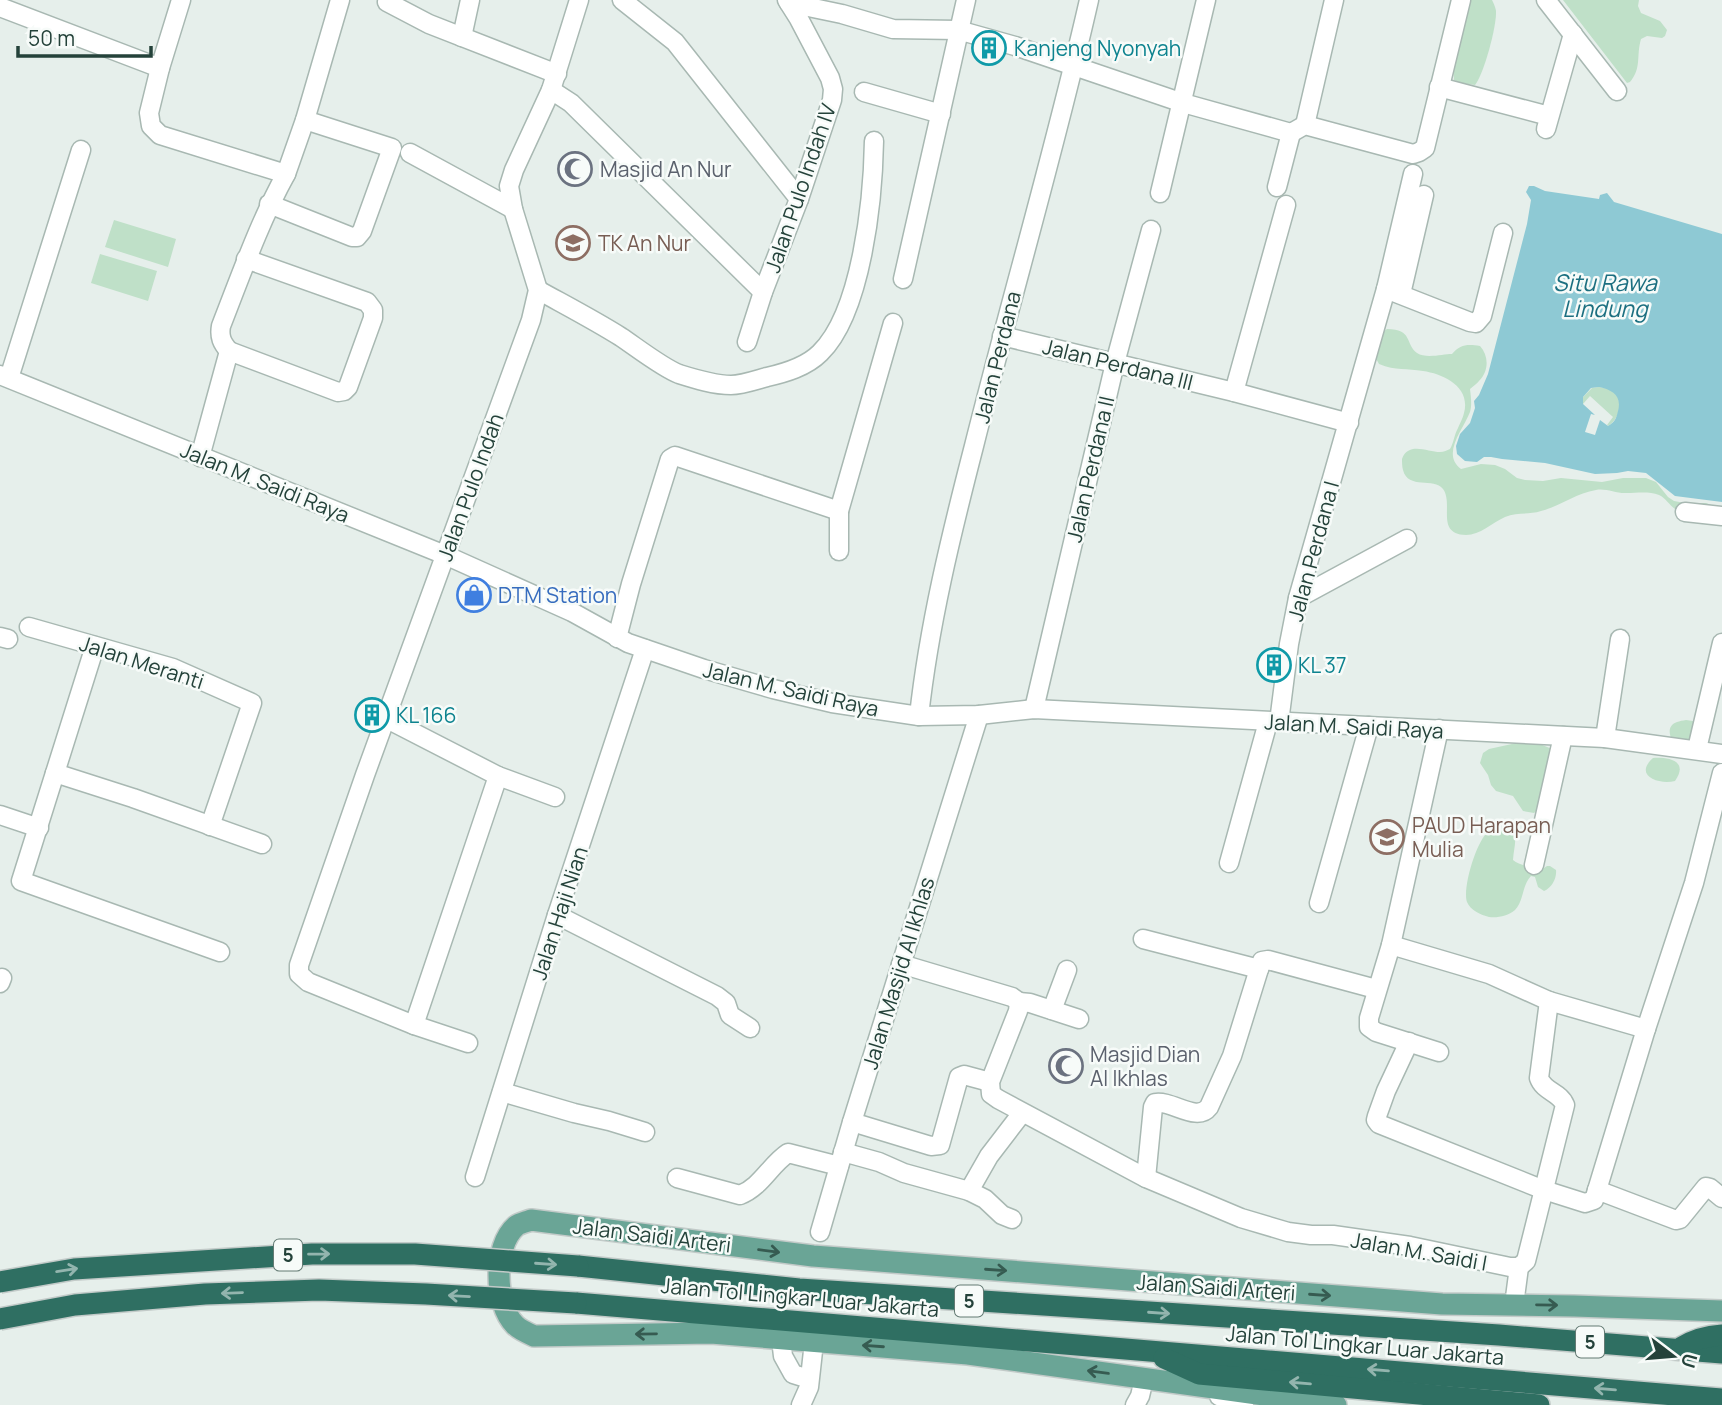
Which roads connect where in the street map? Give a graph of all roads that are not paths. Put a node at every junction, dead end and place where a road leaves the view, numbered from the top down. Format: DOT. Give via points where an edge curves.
graph roads {
  1 [pos="181,0"];
  2 [pos="470,0"];
  3 [pos="579,0"];
  4 [pos="622,0"];
  5 [pos="966,0"];
  6 [pos="1089,0"];
  7 [pos="1206,0"];
  8 [pos="1334,0"];
  9 [pos="1461,0"];
  10 [pos="1545,0"];
  11 [pos="788,1"];
  12 [pos="387,2"];
  13 [pos="0,7"];
  14 [pos="339,7"];
  15 [pos="844,7"];
  16 [pos="958,30"];
  17 [pos="1573,34"];
  18 [pos="462,37"];
  19 [pos="1074,66"];
  20 [pos="160,68"];
  21 [pos="554,82"];
  22 [pos="1439,87"];
  23 [pos="1617,91"];
  24 [pos="864,92"];
  25 [pos="1183,103"];
  26 [pos="941,114"];
  27 [pos="305,120"];
  28 [pos="1298,129"];
  29 [pos="874,141"];
  30 [pos="81,150"];
  31 [pos="401,151"];
  32 [pos="286,174"];
  33 [pos="1413,174"];
  34 [pos="1277,187"];
  35 [pos="1160,193"];
  36 [pos="1424,195"];
  37 [pos="799,199"];
  38 [pos="269,204"];
  39 [pos="1286,205"];
  40 [pos="513,209"];
  41 [pos="1151,230"];
  42 [pos="1503,233"];
  43 [pos="246,259"];
  44 [pos="903,279"];
  45 [pos="538,290"];
  46 [pos="763,292"];
  47 [pos="1393,292"];
  48 [pos="893,323"];
  49 [pos="1002,336"];
  50 [pos="747,342"];
  51 [pos="229,351"];
  52 [pos="1115,363"];
  53 [pos="4,377"];
  54 [pos="1234,392"];
  55 [pos="1349,423"];
  56 [pos="200,457"];
  57 [pos="839,511"];
  58 [pos="1685,512"];
  59 [pos="1722,516"];
  60 [pos="1407,539"];
  61 [pos="839,551"];
  62 [pos="445,555"];
  63 [pos="1298,598"];
  64 [pos="29,627"];
  65 [pos="617,638"];
  66 [pos="1620,639"];
  67 [pos="1722,643"];
  68 [pos="95,646"];
  69 [pos="645,649"];
  70 [pos="1034,709"];
  71 [pos="979,715"];
  72 [pos="919,716"];
  73 [pos="387,719"];
  74 [pos="1273,722"];
  75 [pos="1369,726"];
  76 [pos="1438,729"];
  77 [pos="1563,736"];
  78 [pos="1605,738"];
  79 [pos="1697,750"];
  80 [pos="1722,754"];
  81 [pos="55,773"];
  82 [pos="1722,773"];
  83 [pos="498,776"];
  84 [pos="555,797"];
  85 [pos="0,815"];
  86 [pos="210,826"];
  87 [pos="39,828"];
  88 [pos="262,844"];
  89 [pos="1229,863"];
  90 [pos="1534,864"];
  91 [pos="1319,903"];
  92 [pos="557,915"];
  93 [pos="1143,939"];
  94 [pos="1391,945"];
  95 [pos="220,952"];
  96 [pos="901,964"];
  97 [pos="1259,969"];
  98 [pos="1067,970"];
  99 [pos="1376,989"];
  100 [pos="1549,1001"];
  101 [pos="1019,1002"];
  102 [pos="1052,1010"];
  103 [pos="1079,1019"];
  104 [pos="414,1025"];
  105 [pos="750,1028"];
  106 [pos="1646,1029"];
  107 [pos="1409,1042"];
  108 [pos="468,1043"];
  109 [pos="1438,1052"];
  110 [pos="990,1082"];
  111 [pos="502,1092"];
  112 [pos="1022,1112"];
  113 [pos="852,1122"];
  114 [pos="645,1132"];
  115 [pos="841,1159"];
  116 [pos="475,1177"];
  117 [pos="677,1178"];
  118 [pos="1146,1178"];
  119 [pos="1544,1189"];
  120 [pos="969,1191"];
  121 [pos="1597,1191"];
  122 [pos="1722,1198"];
  123 [pos="1012,1219"];
  124 [pos="820,1232"];
  125 [pos="1519,1267"];
  126 [pos="0,1282"];
  127 [pos="1514,1305"];
  128 [pos="1722,1311"];
  129 [pos="0,1319"];
  130 [pos="1722,1335"];
  131 [pos="781,1339"];
  132 [pos="814,1342"];
  133 [pos="1681,1349"];
  134 [pos="1149,1351"];
  135 [pos="1722,1353"];
  136 [pos="809,1379"];
  137 [pos="1144,1379"];
  138 [pos="1217,1389"];
  139 [pos="1722,1399"];
  140 [pos="801,1405"];
  141 [pos="1135,1405"];
  142 [pos="1244,1405"];
  143 [pos="1336,1405"];
  144 [pos="1538,1405"];
  1 -- 20 [label="street"];
  2 -- 18 [label="street"];
  3 -- 21 [label="street"];
  4 -- 37 [label="street" via="676,42"];
  5 -- 16 [label="street"];
  6 -- 19 [label="street, Jalan Perdana"];
  7 -- 25 [label="street"];
  8 -- 28 [label="street"];
  9 -- 22 [label="street"];
  10 -- 17 [label="street"];
  11 -- 15 [label="street"];
  11 -- 37 [label="street, Jalan Pulo Indah IV" via="833,89"];
  12 -- 18 [label="street"];
  13 -- 20 [label="street"];
  14 -- 27 [label="street"];
  15 -- 16 [label="street" via="893,29"];
  16 -- 19 [label="street"];
  16 -- 26 [label="street"];
  17 -- 22 [label="street" via="1548,123"];
  17 -- 23 [label="street"];
  18 -- 21 [label="street"];
  19 -- 25 [label="street"];
  19 -- 49 [label="street, Jalan Perdana"];
  20 -- 32 [label="street" via="149,113 151,126 160,135"];
  21 -- 40 [label="street" via="511,178"];
  21 -- 46 [label="street"];
  22 -- 28 [label="street" via="1425,148 1413,154"];
  24 -- 26 [label="street"];
  25 -- 28 [label="street"];
  25 -- 35 [label="street"];
  26 -- 44 [label="street"];
  27 -- 31 [label="street"];
  27 -- 32 [label="street"];
  28 -- 34 [label="street"];
  29 -- 45 [label="street" via="863,247 845,316 818,355 800,366 732,385 676,373"];
  30 -- 53 [label="street"];
  31 -- 38 [label="street" via="358,237"];
  31 -- 40 [label="street"];
  32 -- 38 [label="street"];
  33 -- 47 [label="street"];
  36 -- 47 [label="street"];
  37 -- 46 [label="street, Jalan Pulo Indah IV"];
  38 -- 43 [label="street"];
  39 -- 54 [label="street"];
  40 -- 45 [label="street"];
  41 -- 52 [label="street, Jalan Perdana II"];
  42 -- 47 [label="street" via="1482,316 1476,323"];
  43 -- 51 [label="street" via="221,326 222,344"];
  43 -- 51 [label="street" via="367,302 373,318 344,391"];
  45 -- 62 [label="street, Jalan Pulo Indah"];
  46 -- 50 [label="street, Jalan Pulo Indah IV"];
  47 -- 55 [label="street, Jalan Perdana I"];
  48 -- 57 [label="street"];
  49 -- 52 [label="street, Jalan Perdana III"];
  49 -- 72 [label="street, Jalan Perdana" via="949,543"];
  51 -- 56 [label="street"];
  52 -- 54 [label="street, Jalan Perdana III"];
  52 -- 70 [label="street, Jalan Perdana II"];
  53 -- 56 [label="street, Jalan M. Saidi Raya"];
  54 -- 55 [label="street, Jalan Perdana III"];
  55 -- 63 [label="street, Jalan Perdana I"];
  56 -- 62 [label="street, Jalan M. Saidi Raya"];
  57 -- 61 [label="street"];
  57 -- 65 [label="street" via="672,457"];
  58 -- 59 [label="street"];
  60 -- 63 [label="street"];
  62 -- 65 [label="street, Jalan M. Saidi Raya" via="572,612"];
  62 -- 73 [label="street, Jalan Pulo Indah"];
  63 -- 74 [label="street, Jalan Perdana I"];
  64 -- 68 [label="street, Jalan Meranti"];
  65 -- 69 [label="street, Jalan M. Saidi Raya"];
  66 -- 78 [label="street"];
  67 -- 79 [label="street"];
  68 -- 81 [label="street"];
  68 -- 86 [label="street, Jalan Meranti" via="173,668 253,703"];
  69 -- 72 [label="street, Jalan M. Saidi Raya" via="773,689"];
  69 -- 92 [label="street, Jalan Haji Nian"];
  70 -- 71 [label="street, Jalan M. Saidi Raya"];
  70 -- 74 [label="street, Jalan M. Saidi Raya"];
  71 -- 72 [label="street, Jalan M. Saidi Raya"];
  71 -- 96 [label="street, Jalan Masjid Al Ikhlas"];
  73 -- 83 [label="street"];
  73 -- 104 [label="street, Jalan Pulo Indah" via="299,974 308,982"];
  74 -- 75 [label="street, Jalan M. Saidi Raya"];
  74 -- 89 [label="street, Jalan Perdana I"];
  75 -- 76 [label="street, Jalan M. Saidi Raya"];
  75 -- 91 [label="street"];
  76 -- 77 [label="street, Jalan M. Saidi Raya"];
  76 -- 94 [label="street"];
  77 -- 78 [label="street, Jalan M. Saidi Raya"];
  77 -- 90 [label="street"];
  78 -- 79 [label="street, Jalan M. Saidi Raya"];
  79 -- 80 [label="street, Jalan M. Saidi Raya"];
  81 -- 86 [label="street"];
  81 -- 87 [label="street"];
  82 -- 106 [label="street" via="1694,883"];
  83 -- 84 [label="street"];
  83 -- 104 [label="street"];
  85 -- 87 [label="street"];
  86 -- 88 [label="street"];
  87 -- 95 [label="street" via="21,881"];
  92 -- 105 [label="street" via="717,996 730,1015"];
  92 -- 111 [label="street, Jalan Haji Nian"];
  93 -- 97 [label="street"];
  94 -- 99 [label="street"];
  94 -- 100 [label="street" via="1489,974"];
  96 -- 101 [label="street"];
  96 -- 113 [label="street, Jalan Masjid Al Ikhlas"];
  97 -- 99 [label="street" via="1262,961 1268,960"];
  97 -- 118 [label="street" via="1209,1107 1200,1114 1155,1103"];
  98 -- 102 [label="street"];
  99 -- 107 [label="street" via="1369,1027"];
  100 -- 106 [label="street"];
  100 -- 119 [label="street" via="1539,1078 1565,1105"];
  101 -- 102 [label="street"];
  101 -- 110 [label="street"];
  102 -- 103 [label="street"];
  104 -- 108 [label="street"];
  106 -- 121 [label="street"];
  107 -- 109 [label="street"];
  107 -- 119 [label="street" via="1386,1091 1376,1120 1379,1124"];
  110 -- 112 [label="street, Jalan M. Saidi I" via="991,1094"];
  110 -- 113 [label="street" via="959,1077 937,1146"];
  111 -- 114 [label="street"];
  111 -- 116 [label="street, Jalan Haji Nian"];
  112 -- 118 [label="street, Jalan M. Saidi I"];
  112 -- 120 [label="street"];
  113 -- 115 [label="street, Jalan Masjid Al Ikhlas"];
  115 -- 117 [label="street" via="788,1153 740,1195"];
  115 -- 120 [label="street" via="880,1162"];
  115 -- 124 [label="street, Jalan Masjid Al Ikhlas"];
  118 -- 125 [label="street, Jalan M. Saidi I" via="1241,1219 1288,1232 1410,1246"];
  119 -- 121 [label="street" via="1585,1203 1594,1200"];
  119 -- 125 [label="street" via="1526,1261"];
  120 -- 123 [label="street"];
  121 -- 122 [label="street" via="1678,1220 1706,1187"];
  125 -- 127 [label="street"];
  126 -- 133 [label="highway, Jalan Tol Lingkar Luar Jakarta / 5, one-way, bridge" via="74,1269 312,1254 415,1254 799,1289"];
  127 -- 128 [label="main road, Jalan Saidi Arteri, one-way"];
  131 -- 127 [label="main road, Jalan Saidi Arteri, one-way" via="711,1334 534,1336 515,1325 503,1305 499,1265 508,1237 517,1225 531,1220 813,1256 1442,1304"];
  134 -- 129 [label="highway, Jalan Tol Lingkar Luar Jakarta / 5, one-way, bridge" via="576,1303 306,1290 75,1305"];
  130 -- 133 [label="highway" via="1694,1340"];
  131 -- 132 [label="main road, Jalan Saidi Arteri"];
  131 -- 136 [label="street" via="783,1356 793,1374"];
  132 -- 136 [label="street"];
  137 -- 132 [label="main road, Jalan Saidi Arteri, one-way" via="968,1354"];
  133 -- 135 [label="highway, Jalan Tol Lingkar Luar Jakarta / 5"];
  139 -- 134 [label="highway, Jalan Tol Lingkar Luar Jakarta / 5, one-way"];
  144 -- 134 [label="highway, one-way" via="1199,1374"];
  136 -- 140 [label="street"];
  137 -- 138 [label="main road, Jalan Saidi Arteri"];
  137 -- 141 [label="street"];
  138 -- 142 [label="street" via="1219,1396"];
  138 -- 143 [label="main road, Jalan Saidi Arteri"];
}
